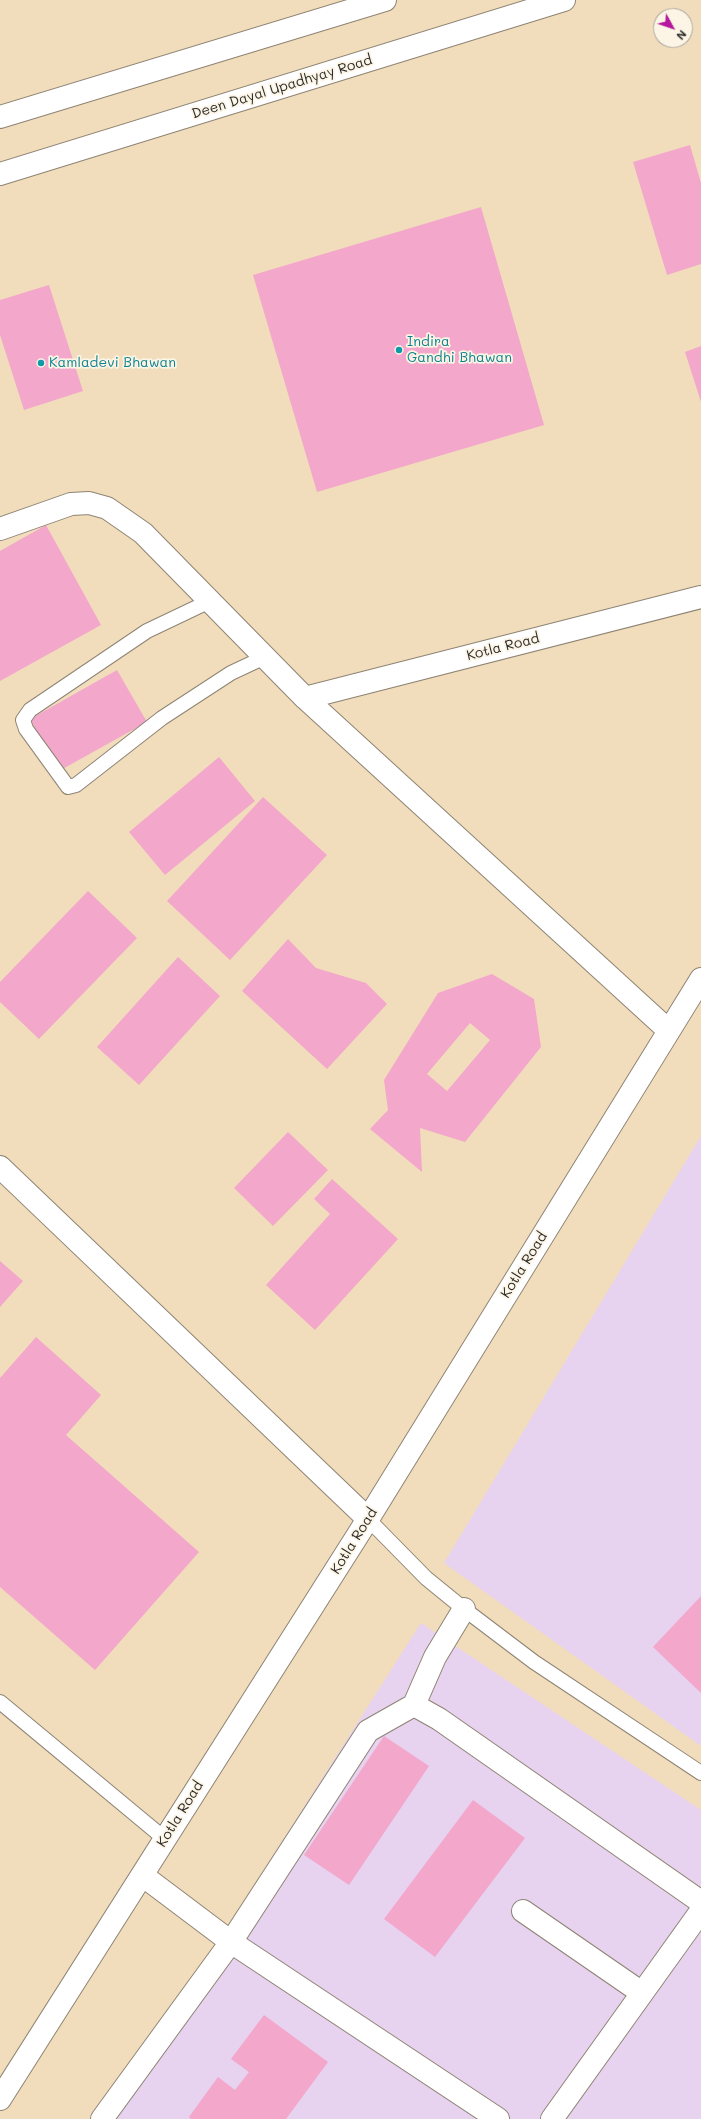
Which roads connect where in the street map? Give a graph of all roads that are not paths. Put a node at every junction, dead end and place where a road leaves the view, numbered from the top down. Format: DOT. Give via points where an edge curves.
graph roads {
  1 [pos="385,0"];
  2 [pos="564,0"];
  3 [pos="0,117"];
  4 [pos="0,174"];
  5 [pos="0,529"];
  6 [pos="701,597"];
  7 [pos="210,601"];
  8 [pos="265,657"];
  9 [pos="305,698"];
  10 [pos="701,979"];
  11 [pos="668,1030"];
  12 [pos="0,1167"];
  13 [pos="368,1519"];
  14 [pos="464,1609"];
  15 [pos="0,1702"];
  16 [pos="414,1705"];
  17 [pos="701,1773"];
  18 [pos="165,1839"];
  19 [pos="142,1874"];
  20 [pos="701,1902"];
  21 [pos="523,1911"];
  22 [pos="701,1911"];
  23 [pos="231,1942"];
  24 [pos="642,1993"];
  25 [pos="0,2098"];
  26 [pos="102,2119"];
  27 [pos="498,2119"];
  28 [pos="552,2119"];
  1 -- 3 [label="street"];
  2 -- 4 [label="street, Deen Dayal Upadhyay Road"];
  5 -- 7 [label="street" via="71,504 89,503 108,508 143,533"];
  6 -- 9 [label="street, Kotla Road"];
  7 -- 8 [label="street"];
  7 -- 8 [label="lane" via="147,631 30,710 23,720 26,729 68,787 76,785 162,718 231,673"];
  8 -- 9 [label="street"];
  9 -- 11 [label="street"];
  10 -- 11 [label="street, Kotla Road"];
  11 -- 13 [label="street, Kotla Road"];
  12 -- 13 [label="street"];
  13 -- 14 [label="lane" via="426,1578"];
  13 -- 18 [label="street, Kotla Road"];
  14 -- 16 [label="street" via="435,1657"];
  14 -- 17 [label="lane" via="534,1662"];
  15 -- 18 [label="lane"];
  16 -- 20 [label="street" via="439,1719"];
  16 -- 23 [label="street" via="368,1731"];
  18 -- 19 [label="street, Kotla Road"];
  19 -- 23 [label="street"];
  19 -- 25 [label="street, Kotla Road"];
  21 -- 24 [label="street"];
  22 -- 24 [label="street"];
  23 -- 26 [label="street"];
  23 -- 27 [label="street"];
  24 -- 28 [label="street"];
}
